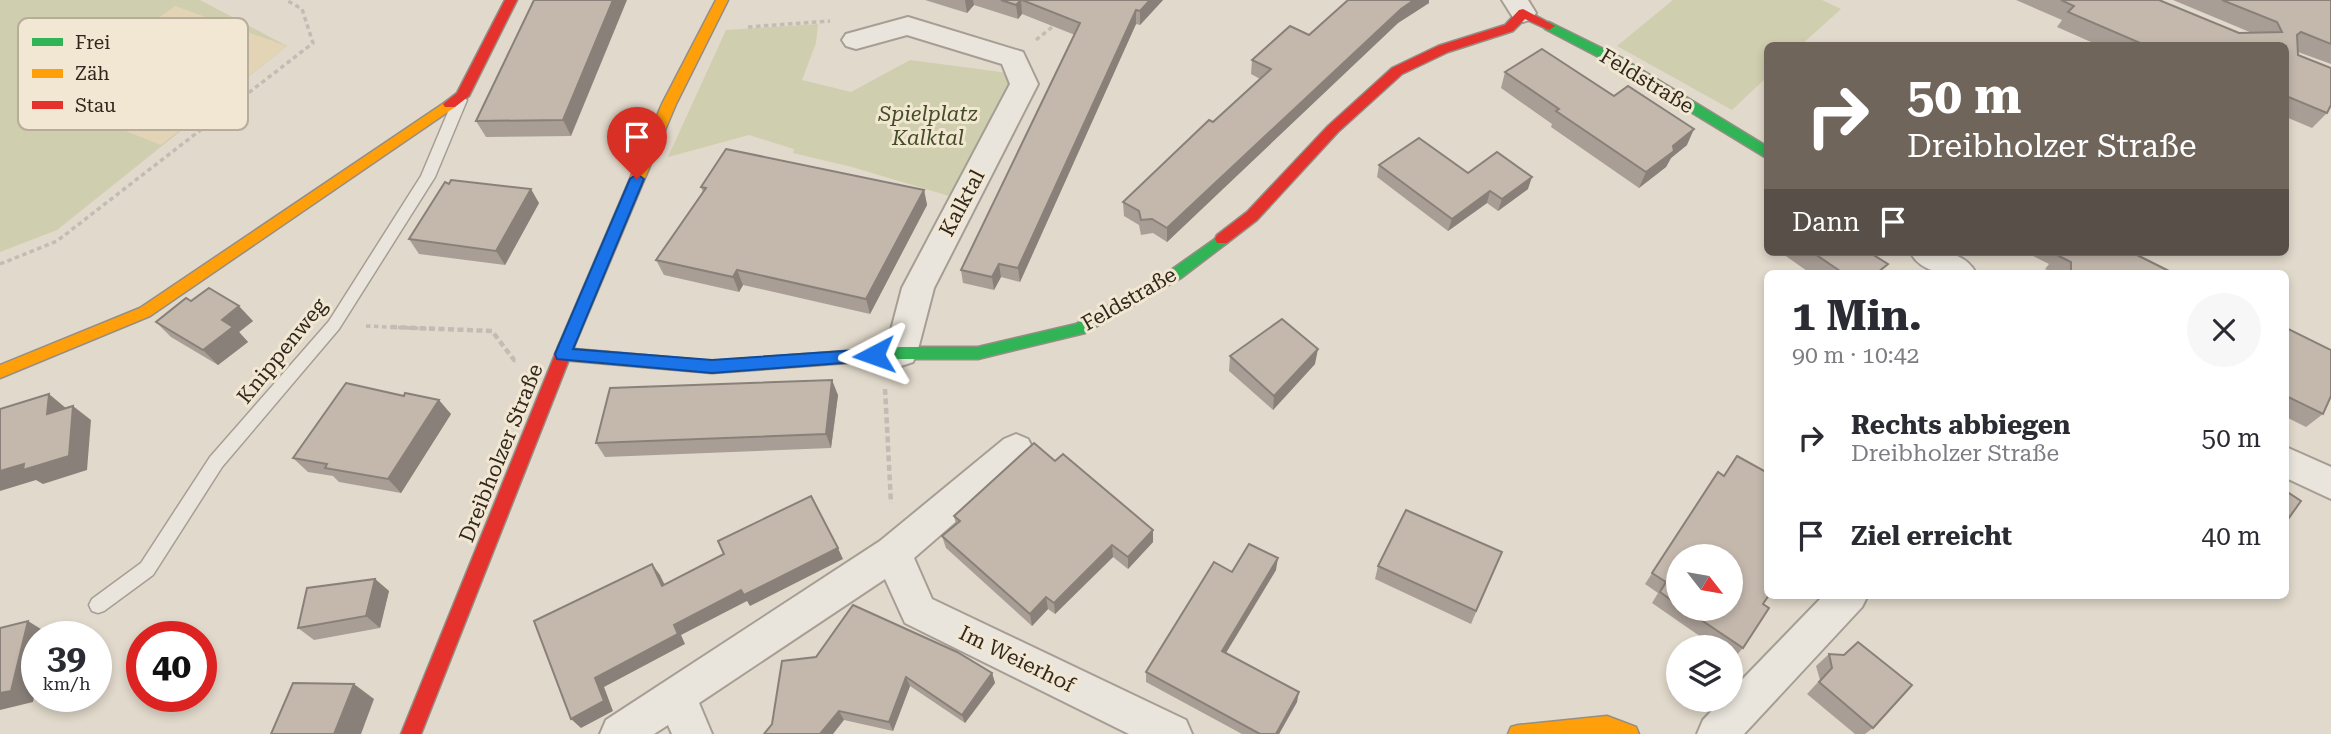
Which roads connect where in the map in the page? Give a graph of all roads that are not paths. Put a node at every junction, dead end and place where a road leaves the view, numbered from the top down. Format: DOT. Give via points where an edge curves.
graph roads {
  1 [pos="511,0"];
  2 [pos="719,6"];
  3 [pos="1519,6"];
  4 [pos="856,40"];
  5 [pos="462,96"];
  6 [pos="1764,152"];
  7 [pos="1932,256"];
  8 [pos="1955,270"];
  9 [pos="901,353"];
  10 [pos="563,354"];
  11 [pos="0,372"];
  12 [pos="1016,449"];
  13 [pos="2289,463"];
  14 [pos="2331,484"];
  15 [pos="893,553"];
  16 [pos="1845,599"];
  17 [pos="97,605"];
  18 [pos="676,696"];
  19 [pos="411,734"];
  20 [pos="620,734"];
  21 [pos="692,734"];
  22 [pos="1172,734"];
  23 [pos="1518,734"];
  24 [pos="1629,734"];
  25 [pos="1717,734"];
  1 -- 5 [label="street, Knippenweg"];
  2 -- 10 [label="street, Dreibholzer Straße" via="668,104"];
  3 -- 6 [label="street, Feldstraße"];
  3 -- 9 [label="street, Feldstraße" via="1509,28 1443,48 1397,71 1333,129 1252,216 1176,274 1080,329 978,353"];
  4 -- 9 [label="street, Kalktal" via="908,26 1013,58 1024,84 918,288"];
  5 -- 11 [label="street, Knippenweg" via="145,312"];
  5 -- 17 [label="lane, Knippenweg" via="428,177 334,325 216,462 147,569"];
  7 -- 8 [label="street"];
  9 -- 10 [label="street, Feldstraße" via="712,367"];
  10 -- 19 [label="street, Dreibholzer Straße"];
  12 -- 15 [label="street"];
  13 -- 14 [label="street"];
  15 -- 18 [label="street"];
  15 -- 22 [label="street, Im Weierhof" via="918,611"];
  16 -- 25 [label="street"];
  18 -- 20 [label="street"];
  18 -- 21 [label="street"];
  23 -- 24 [label="street" via="1607,725"];
}
